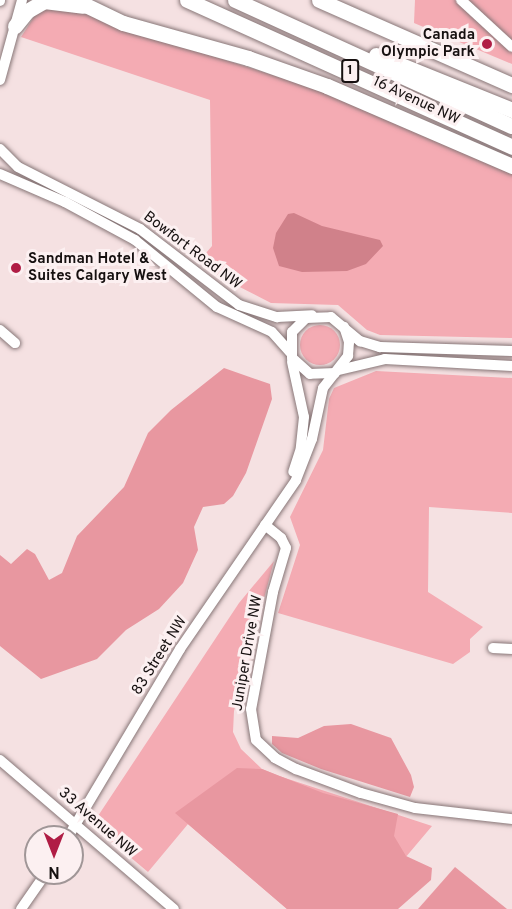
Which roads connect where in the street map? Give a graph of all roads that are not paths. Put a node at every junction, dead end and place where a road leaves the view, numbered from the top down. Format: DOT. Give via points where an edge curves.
graph roads {
  1 [pos="22,0"];
  2 [pos="187,0"];
  3 [pos="235,0"];
  4 [pos="319,0"];
  5 [pos="461,0"];
  6 [pos="79,3"];
  7 [pos="338,10"];
  8 [pos="285,22"];
  9 [pos="15,26"];
  10 [pos="512,47"];
  11 [pos="512,75"];
  12 [pos="0,80"];
  13 [pos="512,85"];
  14 [pos="512,110"];
  15 [pos="512,126"];
  16 [pos="512,147"];
  17 [pos="0,149"];
  18 [pos="512,166"];
  19 [pos="0,174"];
  20 [pos="312,315"];
  21 [pos="344,327"];
  22 [pos="0,330"];
  23 [pos="15,343"];
  24 [pos="512,351"];
  25 [pos="291,355"];
  26 [pos="512,366"];
  27 [pos="335,372"];
  28 [pos="285,495"];
  29 [pos="265,525"];
  30 [pos="494,648"];
  31 [pos="512,649"];
  32 [pos="0,760"];
  33 [pos="512,819"];
  34 [pos="75,824"];
  35 [pos="38,885"];
  36 [pos="21,909"];
  37 [pos="174,909"];
  1 -- 9 [label="street"];
  2 -- 16 [label="highway, 16 Avenue NW / 1"];
  3 -- 8 [label="highway, 16 Avenue NW / 1"];
  4 -- 7 [label="highway"];
  5 -- 10 [label="street"];
  6 -- 9 [label="highway" via="44,1 27,11"];
  6 -- 18 [label="highway" via="123,23 316,82"];
  7 -- 11 [label="highway"];
  7 -- 13 [label="highway"];
  8 -- 14 [label="highway" via="429,74"];
  8 -- 15 [label="highway, 16 Avenue NW / 1"];
  9 -- 12 [label="street"];
  17 -- 20 [label="street, Bowfort Road NW" via="18,167 140,229 239,305 277,316"];
  19 -- 25 [label="street, Bowfort Road NW" via="65,202 135,240 217,307 272,332"];
  20 -- 21 [label="street" via="331,317"];
  20 -- 25 [label="street" via="300,321 292,332"];
  21 -- 24 [label="street" via="360,340 380,347"];
  21 -- 27 [label="street" via="350,349"];
  22 -- 23 [label="street"];
  25 -- 27 [label="street" via="310,374"];
  25 -- 28 [label="street, 83 Street NW" via="304,417 301,448"];
  26 -- 27 [label="street" via="385,359"];
  27 -- 28 [label="street, 83 Street NW" via="323,388 306,457"];
  28 -- 29 [label="street, 83 Street NW"];
  29 -- 33 [label="street, Juniper Drive NW" via="281,537 286,548 273,592 251,708 255,740 274,758 296,770 361,793 415,808"];
  29 -- 34 [label="street, 83 Street NW" via="180,649"];
  30 -- 31 [label="street"];
  32 -- 34 [label="street, 33 Avenue NW"];
  34 -- 37 [label="street, 33 Avenue NW"];
  35 -- 36 [label="street"];
}
